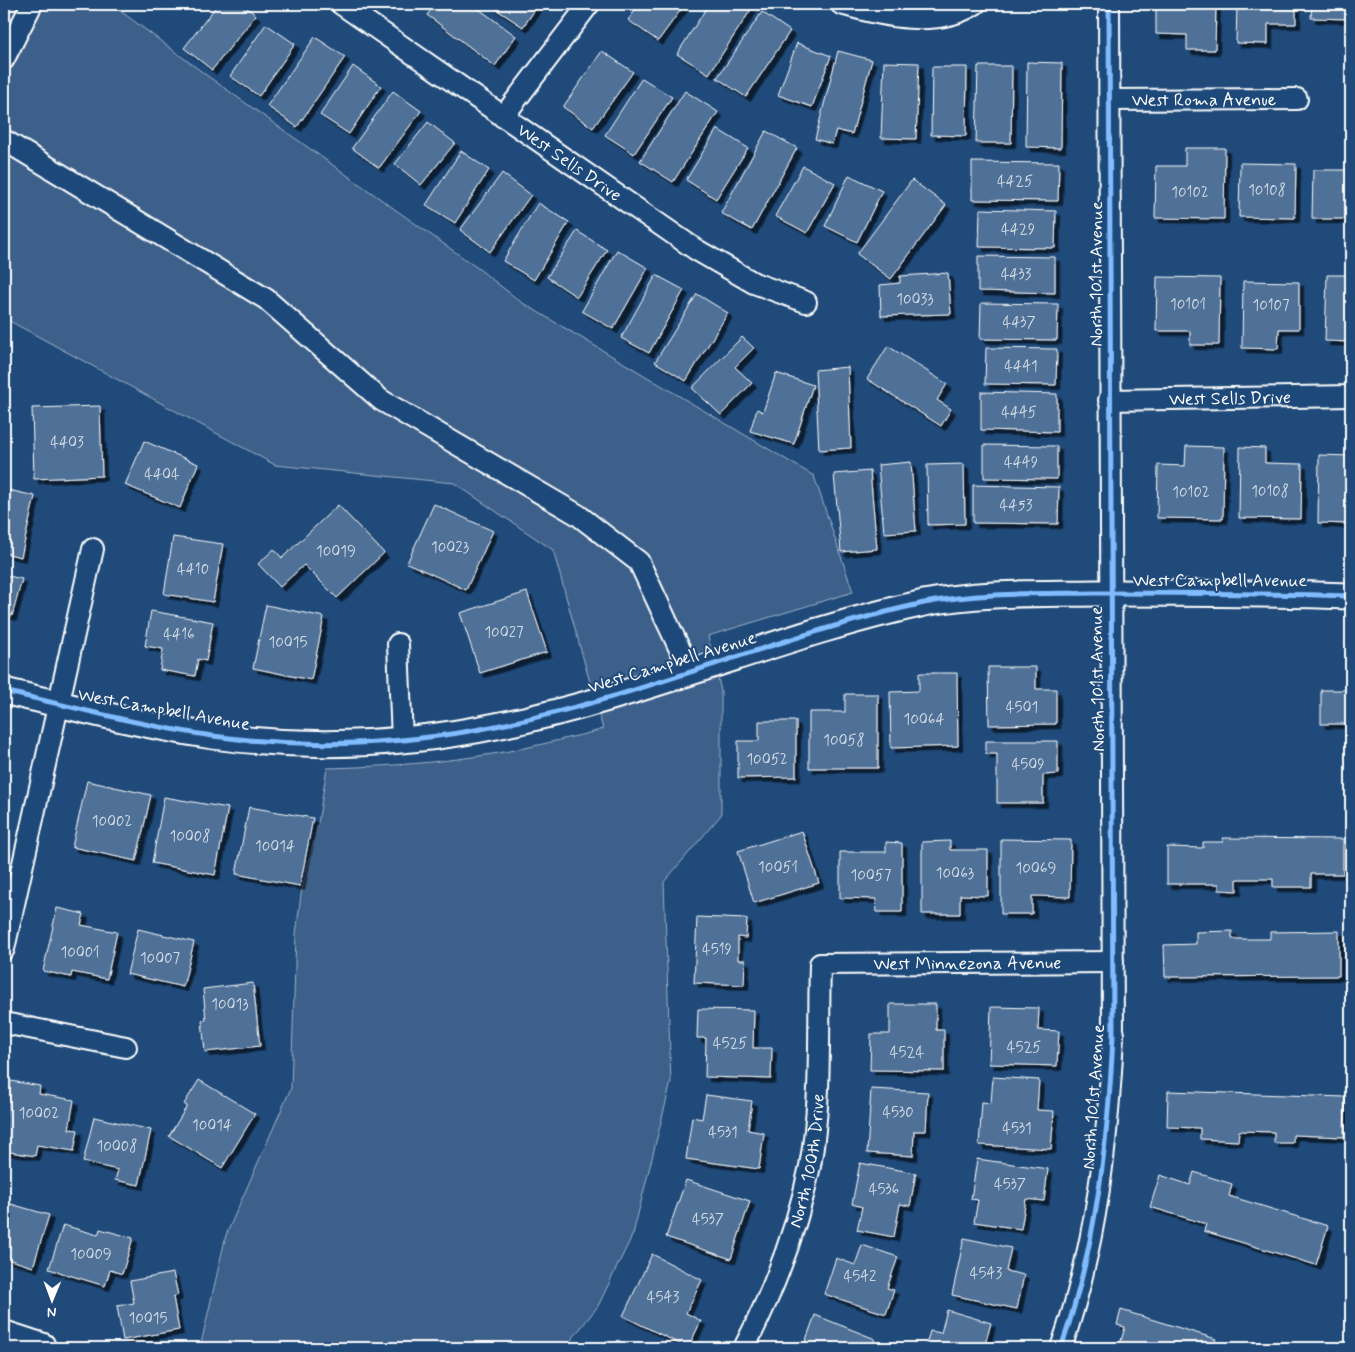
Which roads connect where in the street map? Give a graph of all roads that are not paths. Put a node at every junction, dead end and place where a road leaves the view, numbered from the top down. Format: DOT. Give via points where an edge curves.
graph roads {
  1 [pos="32,4"];
  2 [pos="341,4"];
  3 [pos="590,4"];
  4 [pos="841,4"];
  5 [pos="975,4"];
  6 [pos="1109,4"];
  7 [pos="4,59"];
  8 [pos="1297,99"];
  9 [pos="1110,100"];
  10 [pos="503,117"];
  11 [pos="4,140"];
  12 [pos="806,302"];
  13 [pos="1351,396"];
  14 [pos="1109,400"];
  15 [pos="93,548"];
  16 [pos="1110,593"];
  17 [pos="1351,596"];
  18 [pos="398,644"];
  19 [pos="690,671"];
  20 [pos="4,691"];
  21 [pos="58,704"];
  22 [pos="402,740"];
  23 [pos="4,949"];
  24 [pos="1113,962"];
  25 [pos="820,964"];
  26 [pos="4,1023"];
  27 [pos="126,1047"];
  28 [pos="4,1331"];
  29 [pos="44,1344"];
  30 [pos="744,1348"];
  31 [pos="1061,1348"];
  1 -- 7 [label="street"];
  2 -- 10 [label="street, West Sells Drive"];
  3 -- 10 [label="street"];
  4 -- 5 [label="street" via="904,18 950,16"];
  6 -- 9 [label="street, North 101st Avenue"];
  8 -- 9 [label="street, West Roma Avenue"];
  9 -- 14 [label="street, North 101st Avenue"];
  10 -- 12 [label="street, West Sells Drive" via="695,248 754,283"];
  11 -- 19 [label="street" via="266,299 381,400 578,515 639,562"];
  13 -- 14 [label="street, West Sells Drive"];
  14 -- 16 [label="street, North 101st Avenue"];
  15 -- 21 [label="street"];
  16 -- 17 [label="street, West Campbell Avenue"];
  16 -- 19 [label="street, West Campbell Avenue" via="997,594 927,603"];
  16 -- 24 [label="street, North 101st Avenue"];
  18 -- 22 [label="street"];
  19 -- 22 [label="street, West Campbell Avenue" via="504,725"];
  20 -- 21 [label="street, West Campbell Avenue"];
  21 -- 22 [label="street, West Campbell Avenue" via="114,718 223,737 315,744"];
  21 -- 23 [label="street"];
  24 -- 25 [label="street, West Minnezona Avenue"];
  24 -- 31 [label="street, North 101st Avenue" via="1112,1064 1103,1168 1084,1270"];
  25 -- 30 [label="street, North 100th Drive" via="817,1098 810,1164 785,1257"];
  26 -- 27 [label="street"];
  28 -- 29 [label="street"];
}
